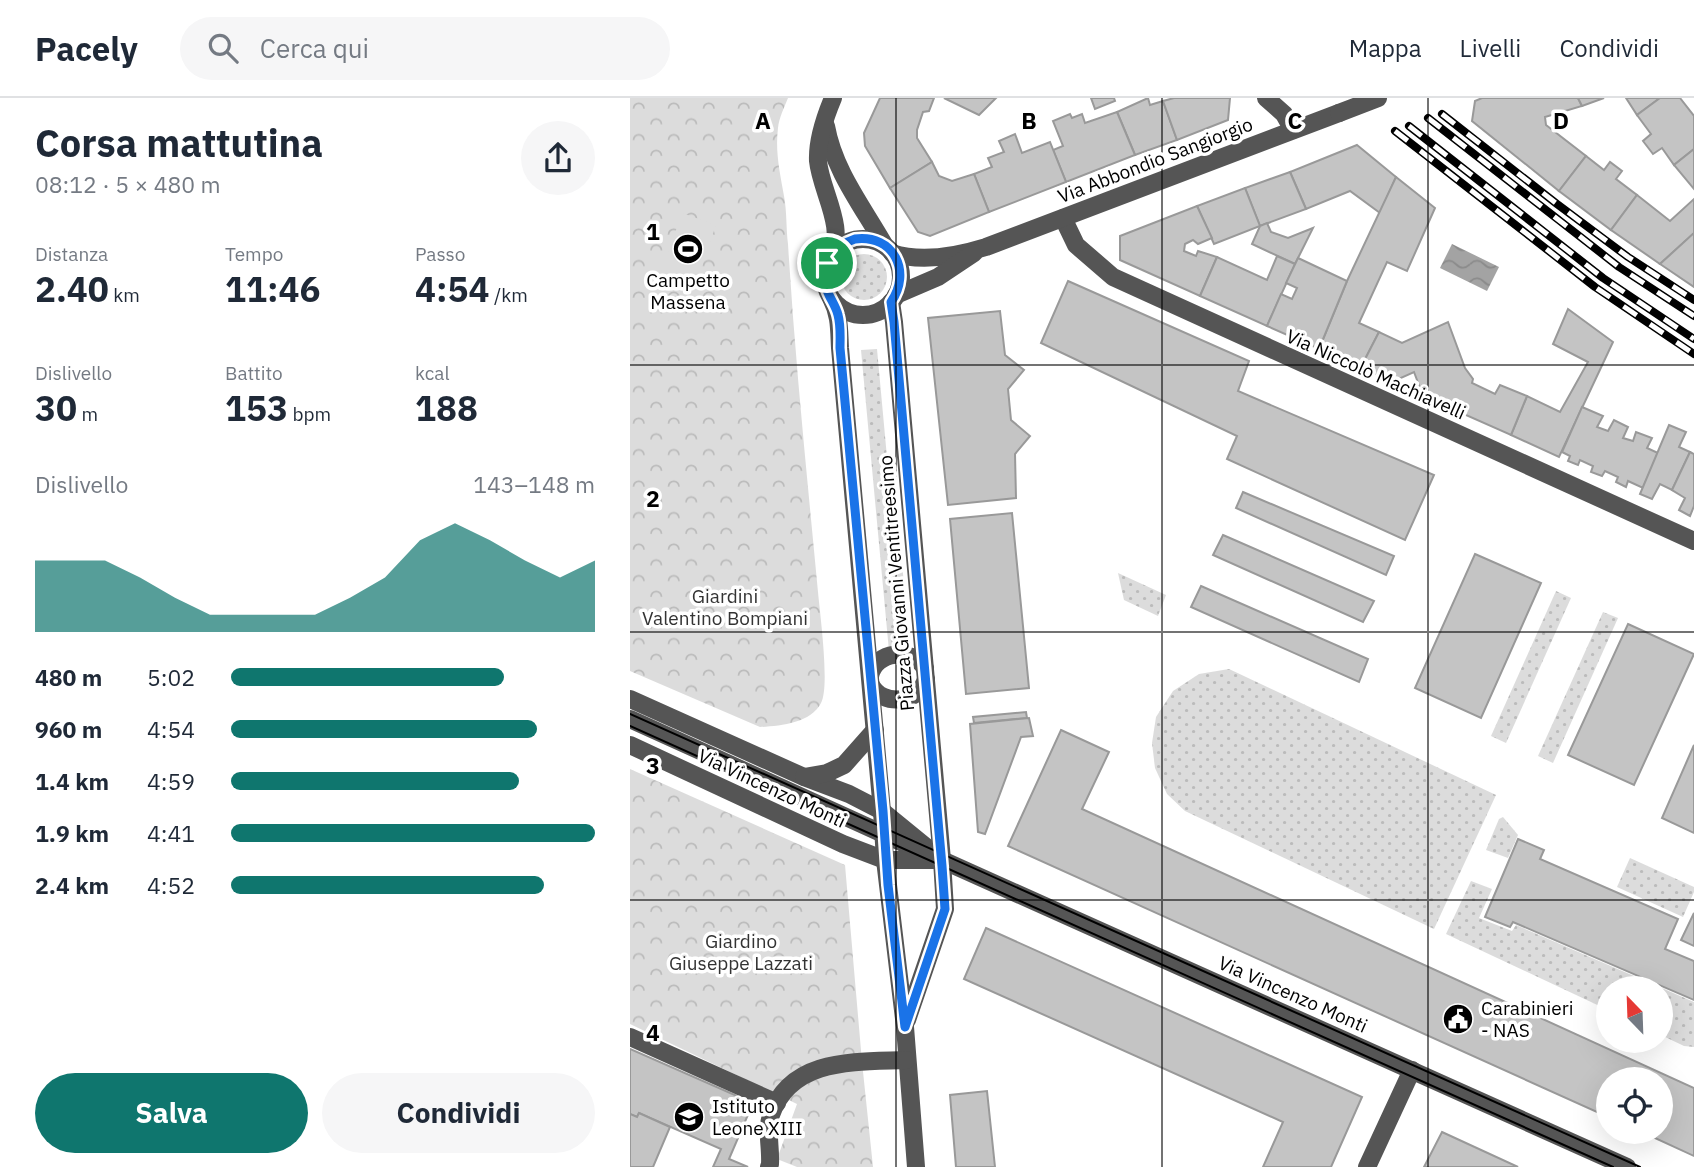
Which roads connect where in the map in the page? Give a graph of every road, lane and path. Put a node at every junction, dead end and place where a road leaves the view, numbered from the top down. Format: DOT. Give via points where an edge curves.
graph roads {
  1 [pos="834,98"];
  2 [pos="1266,98"];
  3 [pos="1378,98"];
  4 [pos="826,119"];
  5 [pos="1293,130"];
  6 [pos="1063,218"];
  7 [pos="986,247"];
  8 [pos="889,249"];
  9 [pos="830,257"];
  10 [pos="831,298"];
  11 [pos="893,299"];
  12 [pos="1694,541"];
  13 [pos="925,673"];
  14 [pos="871,681"];
  15 [pos="630,699"];
  16 [pos="630,719"];
  17 [pos="875,730"];
  18 [pos="630,745"];
  19 [pos="804,777"];
  20 [pos="883,811"];
  21 [pos="884,835"];
  22 [pos="885,860"];
  23 [pos="942,860"];
  24 [pos="905,1027"];
  25 [pos="630,1037"];
  26 [pos="906,1059"];
  27 [pos="1412,1070"];
  28 [pos="777,1103"];
  29 [pos="769,1167"];
  30 [pos="916,1167"];
  31 [pos="1367,1167"];
  32 [pos="1627,1167"];
  1 -- 4 [label="street"];
  2 -- 5 [label="street"];
  3 -- 5 [label="street, Via Abbondio Sangiorgio, bridge"];
  4 -- 8 [label="street" via="829,143 842,173"];
  4 -- 9 [label="street" via="818,153 835,230"];
  5 -- 6 [label="street, Via Abbondio Sangiorgio"];
  6 -- 7 [label="street, Via Abbondio Sangiorgio"];
  6 -- 12 [label="street, Via Niccolò Machiavelli" via="1076,245 1113,278"];
  7 -- 8 [label="street, Via Abbondio Sangiorgio" via="920,258"];
  7 -- 11 [label="street, Via Abbondio Sangiorgio"];
  8 -- 9 [label="street" via="868,239 855,239"];
  8 -- 11 [label="street" via="901,273"];
  9 -- 10 [label="street" via="824,275"];
  10 -- 11 [label="street" via="857,314 875,312"];
  10 -- 14 [label="street, Piazza Giovanni Ventitreesimo" via="840,324"];
  11 -- 13 [label="street, Piazza Giovanni Ventitreesimo"];
  13 -- 14 [label="street" via="914,656 893,656 877,662"];
  13 -- 14 [label="street" via="924,685 909,698 883,698 874,692"];
  13 -- 23 [label="street, Piazza Giovanni Ventitreesimo"];
  14 -- 17 [label="street, Piazza Giovanni Ventitreesimo"];
  15 -- 19 [label="street, Via Vincenzo Monti"];
  16 -- 21 [label="street"];
  17 -- 19 [label="street, Via Vincenzo Monti" via="844,765"];
  17 -- 20 [label="street, Piazza Giovanni Ventitreesimo"];
  18 -- 22 [label="street, Via Vincenzo Monti"];
  19 -- 20 [label="street, Via Vincenzo Monti"];
  20 -- 21 [label="street, Piazza Giovanni Ventitreesimo"];
  20 -- 23 [label="street, Via Vincenzo Monti"];
  21 -- 22 [label="street, Piazza Giovanni Ventitreesimo"];
  21 -- 23 [label="street"];
  22 -- 23 [label="street, Via Vincenzo Monti"];
  22 -- 24 [label="street, Piazza Giovanni Ventitreesimo"];
  23 -- 24 [label="street, Piazza Giovanni Ventitreesimo" via="945,909"];
  23 -- 27 [label="street, Via Vincenzo Monti"];
  24 -- 26 [label="street, Piazza Giovanni Ventitreesimo"];
  25 -- 28 [label="street"];
  26 -- 28 [label="street" via="822,1067 786,1087"];
  26 -- 30 [label="street, Piazza Giovanni Ventitreesimo"];
  27 -- 31 [label="street"];
  27 -- 32 [label="street, Via Vincenzo Monti"];
  28 -- 29 [label="street" via="771,1116"];
}
